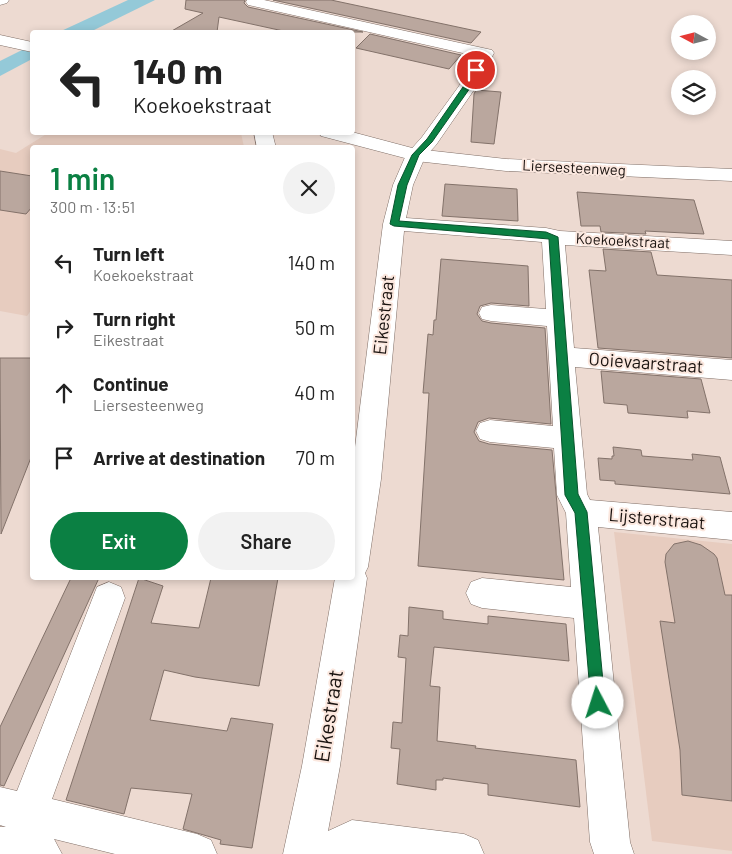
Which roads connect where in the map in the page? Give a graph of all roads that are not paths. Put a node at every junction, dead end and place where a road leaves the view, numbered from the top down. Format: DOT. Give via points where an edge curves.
graph roads {
  1 [pos="253,2"];
  2 [pos="0,40"];
  3 [pos="25,46"];
  4 [pos="339,135"];
  5 [pos="416,155"];
  6 [pos="732,175"];
  7 [pos="394,224"];
  8 [pos="553,237"];
  9 [pos="732,248"];
  10 [pos="491,313"];
  11 [pos="558,318"];
  12 [pos="560,356"];
  13 [pos="732,370"];
  14 [pos="490,431"];
  15 [pos="567,438"];
  16 [pos="355,443"];
  17 [pos="366,479"];
  18 [pos="581,512"];
  19 [pos="732,526"];
  20 [pos="355,548"];
  21 [pos="351,580"];
  22 [pos="482,593"];
  23 [pos="109,598"];
  24 [pos="589,604"];
  25 [pos="14,809"];
  26 [pos="0,847"];
  27 [pos="42,854"];
  28 [pos="197,854"];
  29 [pos="303,854"];
  30 [pos="324,854"];
  31 [pos="464,854"];
  32 [pos="614,854"];
  1 -- 5 [label="street" via="486,53 467,88"];
  2 -- 3 [label="street"];
  4 -- 5 [label="street, Liersesteenweg"];
  5 -- 6 [label="street, Liersesteenweg" via="506,165"];
  5 -- 7 [label="street, Eikestraat" via="403,185"];
  7 -- 8 [label="street, Koekoekstraat"];
  7 -- 17 [label="street, Eikestraat"];
  8 -- 9 [label="street, Koekoekstraat"];
  8 -- 11 [label="street"];
  10 -- 11 [label="street"];
  11 -- 12 [label="street"];
  12 -- 13 [label="street, Ooievaarstraat"];
  12 -- 15 [label="street"];
  14 -- 15 [label="street"];
  15 -- 18 [label="street" via="572,495"];
  16 -- 17 [label="street, Eikestraat"];
  17 -- 20 [label="street, Eikestraat"];
  18 -- 19 [label="street, Lijsterstraat"];
  18 -- 24 [label="street"];
  21 -- 29 [label="street, Eikestraat" via="322,766"];
  22 -- 24 [label="street"];
  23 -- 25 [label="street"];
  24 -- 32 [label="street" via="610,842"];
  25 -- 28 [label="street"];
  26 -- 27 [label="street" via="16,847"];
  30 -- 31 [label="street" via="352,840"];
}
